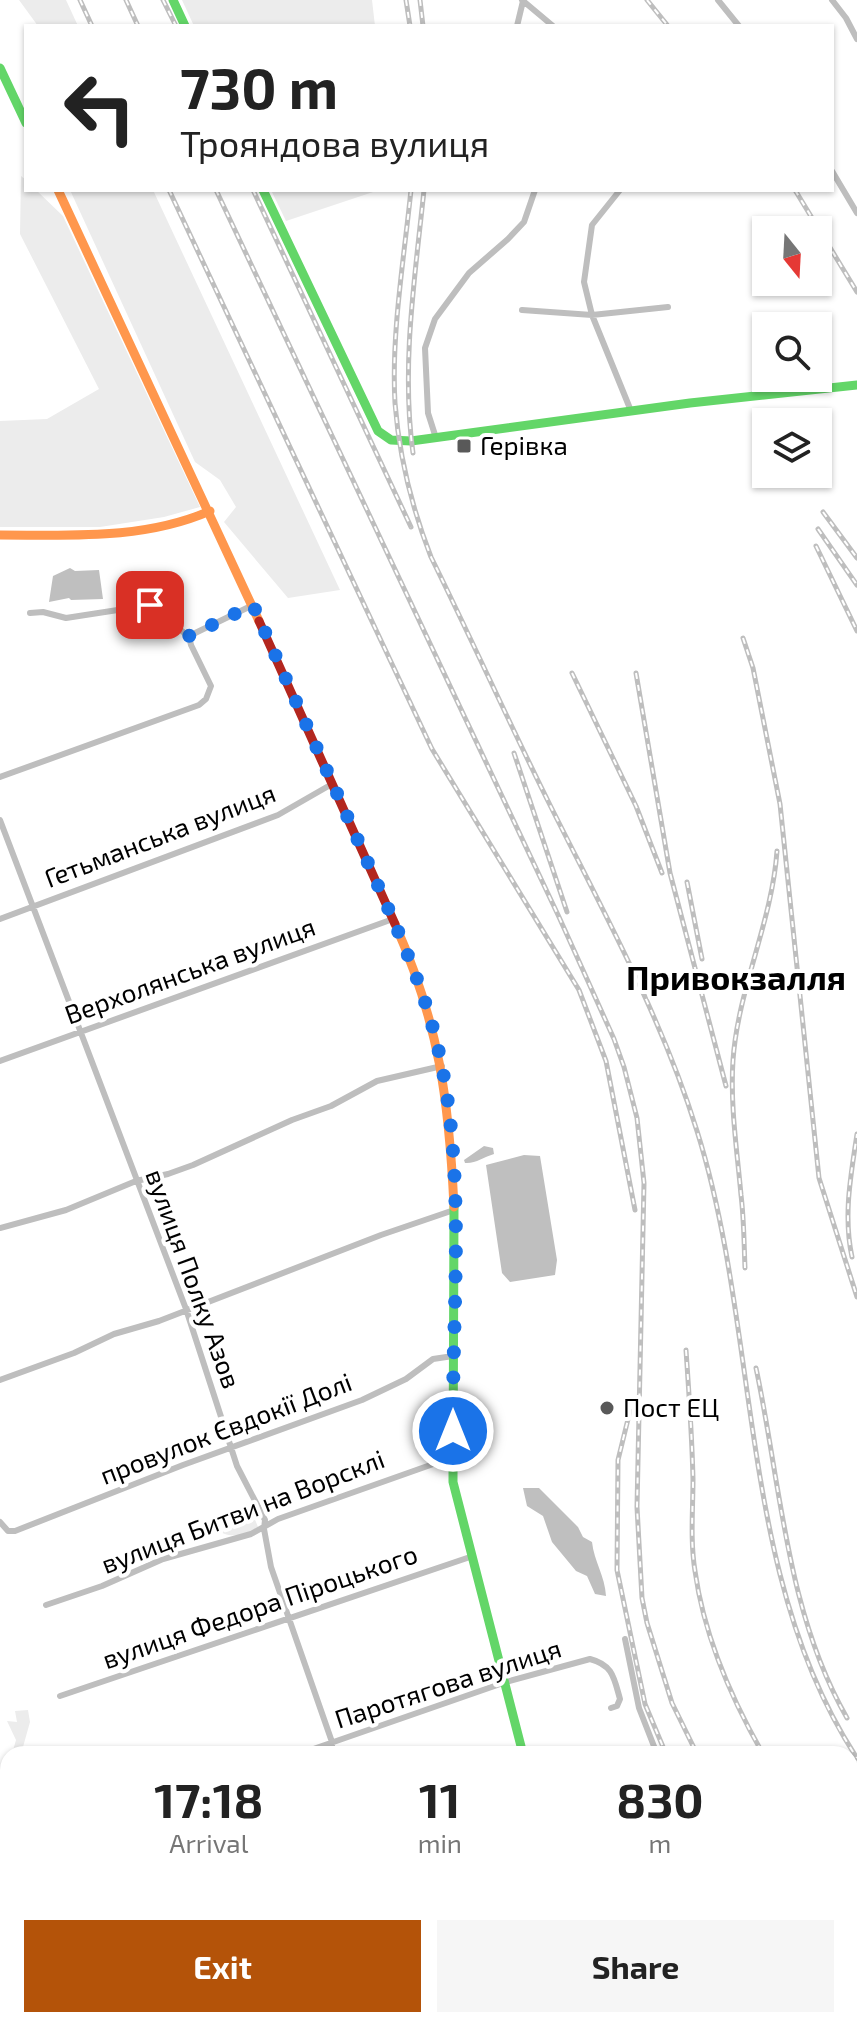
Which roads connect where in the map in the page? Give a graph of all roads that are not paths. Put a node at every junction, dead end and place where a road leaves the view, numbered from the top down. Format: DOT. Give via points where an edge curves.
graph roads {
  1 [pos="173,0"];
  2 [pos="522,0"];
  3 [pos="718,0"];
  4 [pos="832,0"];
  5 [pos="184,24"];
  6 [pos="517,24"];
  7 [pos="551,24"];
  8 [pos="737,24"];
  9 [pos="857,39"];
  10 [pos="0,68"];
  11 [pos="24,119"];
  12 [pos="834,174"];
  13 [pos="59,192"];
  14 [pos="264,192"];
  15 [pos="534,192"];
  16 [pos="618,192"];
  17 [pos="857,213"];
  18 [pos="668,307"];
  19 [pos="522,310"];
  20 [pos="592,315"];
  21 [pos="857,385"];
  22 [pos="631,411"];
  23 [pos="436,438"];
  24 [pos="210,511"];
  25 [pos="0,535"];
  26 [pos="253,605"];
  27 [pos="30,613"];
  28 [pos="189,636"];
  29 [pos="0,777"];
  30 [pos="332,784"];
  31 [pos="0,820"];
  32 [pos="34,907"];
  33 [pos="0,919"];
  34 [pos="393,919"];
  35 [pos="79,1032"];
  36 [pos="0,1061"];
  37 [pos="442,1066"];
  38 [pos="136,1181"];
  39 [pos="454,1210"];
  40 [pos="0,1228"];
  41 [pos="186,1309"];
  42 [pos="453,1356"];
  43 [pos="0,1380"];
  44 [pos="232,1448"];
  45 [pos="453,1457"];
  46 [pos="0,1522"];
  47 [pos="264,1529"];
  48 [pos="473,1556"];
  49 [pos="46,1605"];
  50 [pos="289,1619"];
  51 [pos="625,1639"];
  52 [pos="506,1682"];
  53 [pos="60,1696"];
  54 [pos="611,1708"];
  55 [pos="332,1742"];
  56 [pos="321,1746"];
  57 [pos="332,1746"];
  58 [pos="521,1746"];
  59 [pos="654,1746"];
  1 -- 5 [label="street"];
  2 -- 6 [label="street"];
  2 -- 7 [label="street"];
  3 -- 8 [label="street"];
  4 -- 9 [label="street"];
  10 -- 11 [label="street"];
  12 -- 17 [label="street"];
  13 -- 24 [label="street"];
  14 -- 23 [label="street" via="378,431 391,440"];
  15 -- 23 [label="street" via="524,222 469,273 435,319 425,348 428,413"];
  16 -- 20 [label="street" via="592,225 584,282"];
  18 -- 20 [label="street"];
  19 -- 20 [label="street"];
  20 -- 22 [label="street"];
  21 -- 22 [label="street"];
  22 -- 23 [label="street"];
  24 -- 25 [label="street" via="177,523 104,534"];
  24 -- 26 [label="street"];
  26 -- 28 [label="street"];
  26 -- 30 [label="street"];
  27 -- 28 [label="street" via="66,618 150,605"];
  28 -- 29 [label="street" via="211,686 199,705"];
  30 -- 32 [label="street, Гетьманська вулиця" via="278,815"];
  30 -- 34 [label="street"];
  31 -- 32 [label="street, вулиця Полку Азов"];
  32 -- 33 [label="street, Гетьманська вулиця"];
  32 -- 35 [label="street, вулиця Полку Азов"];
  34 -- 35 [label="street, Верхолянська вулиця"];
  34 -- 37 [label="street" via="424,996"];
  35 -- 36 [label="street, Верхолянська вулиця"];
  35 -- 38 [label="street, вулиця Полку Азов"];
  37 -- 38 [label="street" via="377,1081 193,1165"];
  37 -- 39 [label="street"];
  38 -- 40 [label="street" via="66,1210"];
  38 -- 41 [label="street, вулиця Полку Азов"];
  39 -- 41 [label="street"];
  39 -- 42 [label="street"];
  41 -- 43 [label="street"];
  41 -- 44 [label="street, вулиця Полку Азов"];
  42 -- 44 [label="street, провулок Євдокії Долі" via="433,1359 362,1400"];
  42 -- 45 [label="street"];
  44 -- 46 [label="street, провулок Євдокії Долі" via="15,1531"];
  44 -- 47 [label="street, вулиця Полку Азов" via="265,1520"];
  45 -- 47 [label="street, вулиця Битви на Ворсклі" via="278,1519"];
  45 -- 48 [label="street" via="453,1482"];
  47 -- 49 [label="street, вулиця Битви на Ворсклі" via="163,1559"];
  47 -- 50 [label="street, вулиця Полку Азов"];
  48 -- 50 [label="street, вулиця Федора Піроцького"];
  48 -- 52 [label="street"];
  50 -- 53 [label="street, вулиця Федора Піроцького"];
  50 -- 55 [label="street, вулиця Полку Азов"];
  51 -- 59 [label="street" via="639,1708"];
  52 -- 54 [label="street, Паротягова вулиця" via="590,1659 609,1669 620,1699"];
  52 -- 55 [label="street, Паротягова вулиця"];
  52 -- 58 [label="street"];
  55 -- 56 [label="street, Паротягова вулиця"];
  55 -- 57 [label="street, вулиця Полку Азов"];
}
